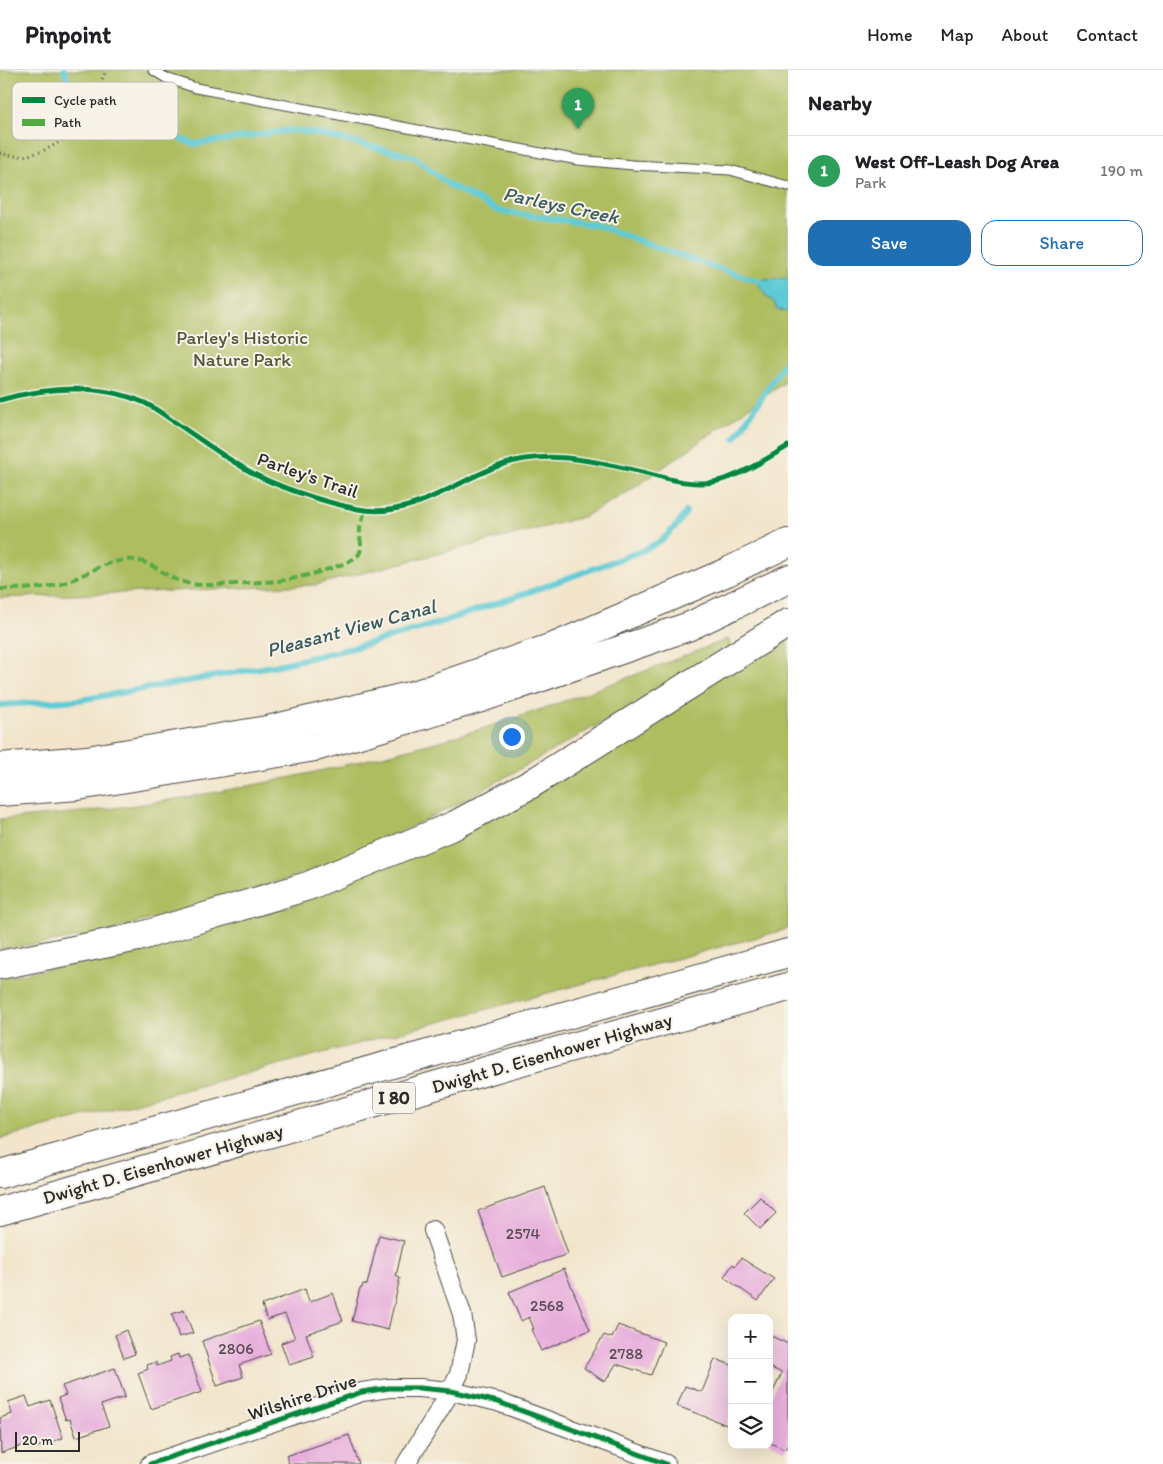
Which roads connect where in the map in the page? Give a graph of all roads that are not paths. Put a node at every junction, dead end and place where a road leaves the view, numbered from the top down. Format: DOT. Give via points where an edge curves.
graph roads {
  1 [pos="153,70"];
  2 [pos="788,186"];
  3 [pos="788,543"];
  4 [pos="788,579"];
  5 [pos="788,623"];
  6 [pos="0,767"];
  7 [pos="0,792"];
  8 [pos="788,953"];
  9 [pos="0,965"];
  10 [pos="788,987"];
  11 [pos="0,1174"];
  12 [pos="0,1211"];
  13 [pos="434,1230"];
  14 [pos="451,1391"];
  15 [pos="150,1464"];
  16 [pos="406,1464"];
  17 [pos="666,1464"];
  1 -- 2 [label="lane" via="196,88 578,160 730,170"];
  3 -- 6 [label="highway" via="556,646 417,694 267,730 87,760"];
  4 -- 7 [label="highway" via="690,626 484,697 315,747 78,786"];
  5 -- 9 [label="highway" via="532,784 455,825 308,886 138,937"];
  8 -- 11 [label="highway, Dwight D. Eisenhower Highway / I 80"];
  10 -- 12 [label="highway, Dwight D. Eisenhower Highway / I 80"];
  13 -- 14 [label="street" via="465,1327 464,1355"];
  14 -- 15 [label="street, Wilshire Drive" via="389,1388 362,1392"];
  14 -- 16 [label="street"];
  14 -- 17 [label="street, Wilshire Drive" via="498,1402"];
}
